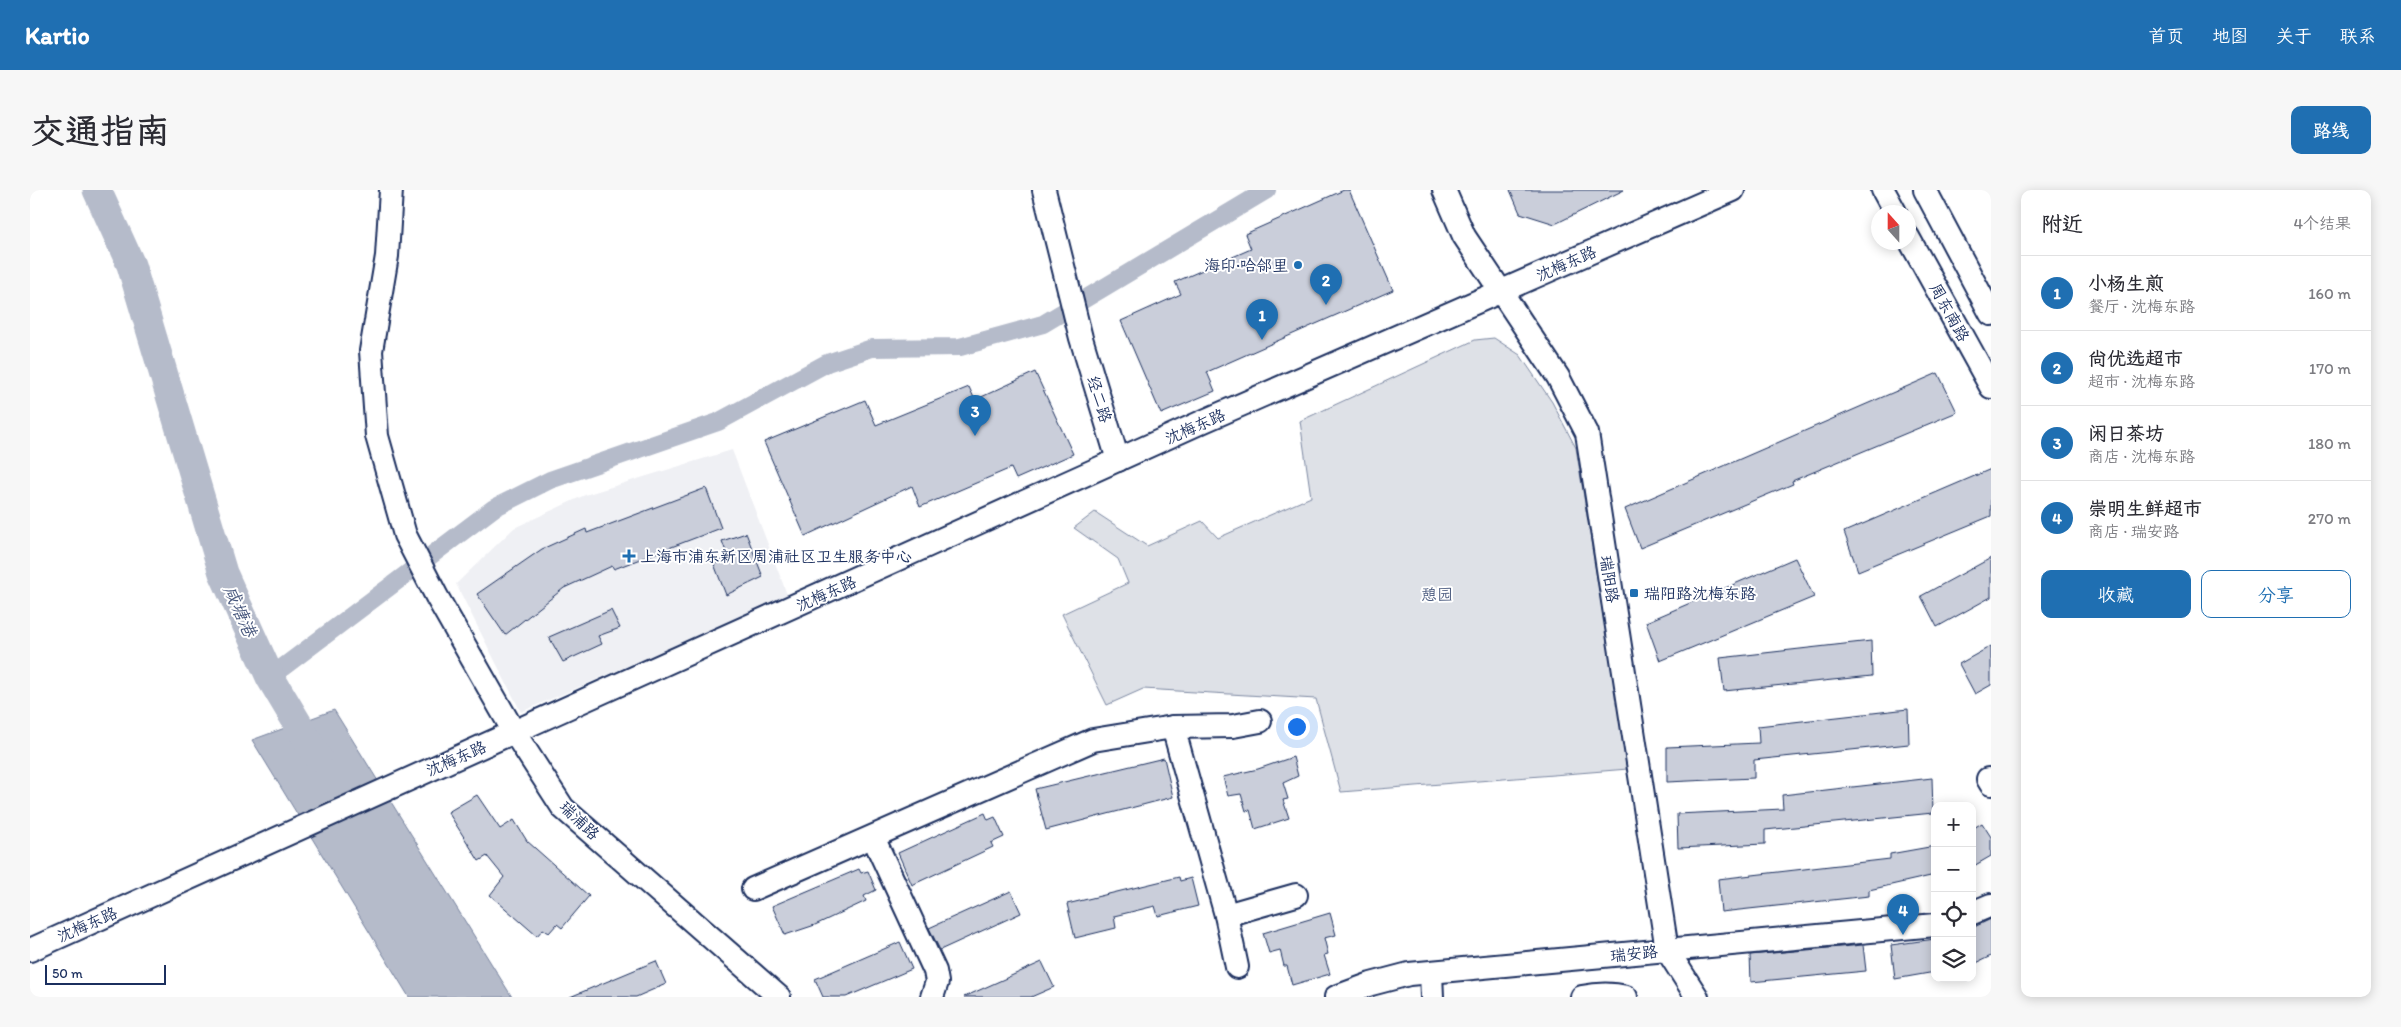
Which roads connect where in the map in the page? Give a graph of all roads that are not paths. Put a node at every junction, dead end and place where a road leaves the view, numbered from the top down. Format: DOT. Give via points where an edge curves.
graph roads {
  1 [pos="391,190"];
  2 [pos="1044,190"];
  3 [pos="1444,190"];
  4 [pos="1733,190"];
  5 [pos="1883,190"];
  6 [pos="1925,190"];
  7 [pos="1891,205"];
  8 [pos="1915,250"];
  9 [pos="1500,292"];
  10 [pos="1991,314"];
  11 [pos="1991,387"];
  12 [pos="1118,460"];
  13 [pos="1260,721"];
  14 [pos="1172,727"];
  15 [pos="514,732"];
  16 [pos="873,837"];
  17 [pos="753,889"];
  18 [pos="1296,894"];
  19 [pos="1991,905"];
  20 [pos="1976,911"];
  21 [pos="1226,915"];
  22 [pos="1931,925"];
  23 [pos="30,950"];
  24 [pos="1667,950"];
  25 [pos="1237,967"];
  26 [pos="1431,973"];
  27 [pos="779,997"];
  28 [pos="932,997"];
  29 [pos="1336,997"];
  30 [pos="1432,997"];
  31 [pos="1582,997"];
  32 [pos="1626,997"];
  33 [pos="1697,997"];
  1 -- 15 [label="street, 瑞浦路" via="387,256 370,351 377,436 405,535"];
  2 -- 12 [label="street, 经二路" via="1081,338"];
  3 -- 9 [label="street, 瑞阳路" via="1464,236"];
  4 -- 9 [label="street, 沈梅东路"];
  5 -- 7 [label="street"];
  6 -- 10 [label="street"];
  8 -- 11 [label="street, 周东南路"];
  9 -- 12 [label="street, 沈梅东路"];
  9 -- 24 [label="street, 瑞阳路" via="1558,377 1587,433"];
  12 -- 15 [label="street, 沈梅东路"];
  13 -- 14 [label="street" via="1232,726"];
  14 -- 16 [label="street" via="1093,740"];
  14 -- 21 [label="street"];
  15 -- 23 [label="street, 沈梅东路"];
  15 -- 27 [label="street, 瑞浦路" via="563,808"];
  16 -- 17 [label="street"];
  16 -- 28 [label="street" via="935,971"];
  18 -- 21 [label="street"];
  19 -- 20 [label="street"];
  21 -- 25 [label="street"];
  22 -- 24 [label="street, 瑞安路"];
  24 -- 26 [label="street, 瑞安路"];
  24 -- 33 [label="street, 瑞阳路"];
  26 -- 29 [label="street, 瑞安路" via="1409,974"];
  26 -- 30 [label="street"];
  31 -- 32 [label="street" via="1595,994"];
}
